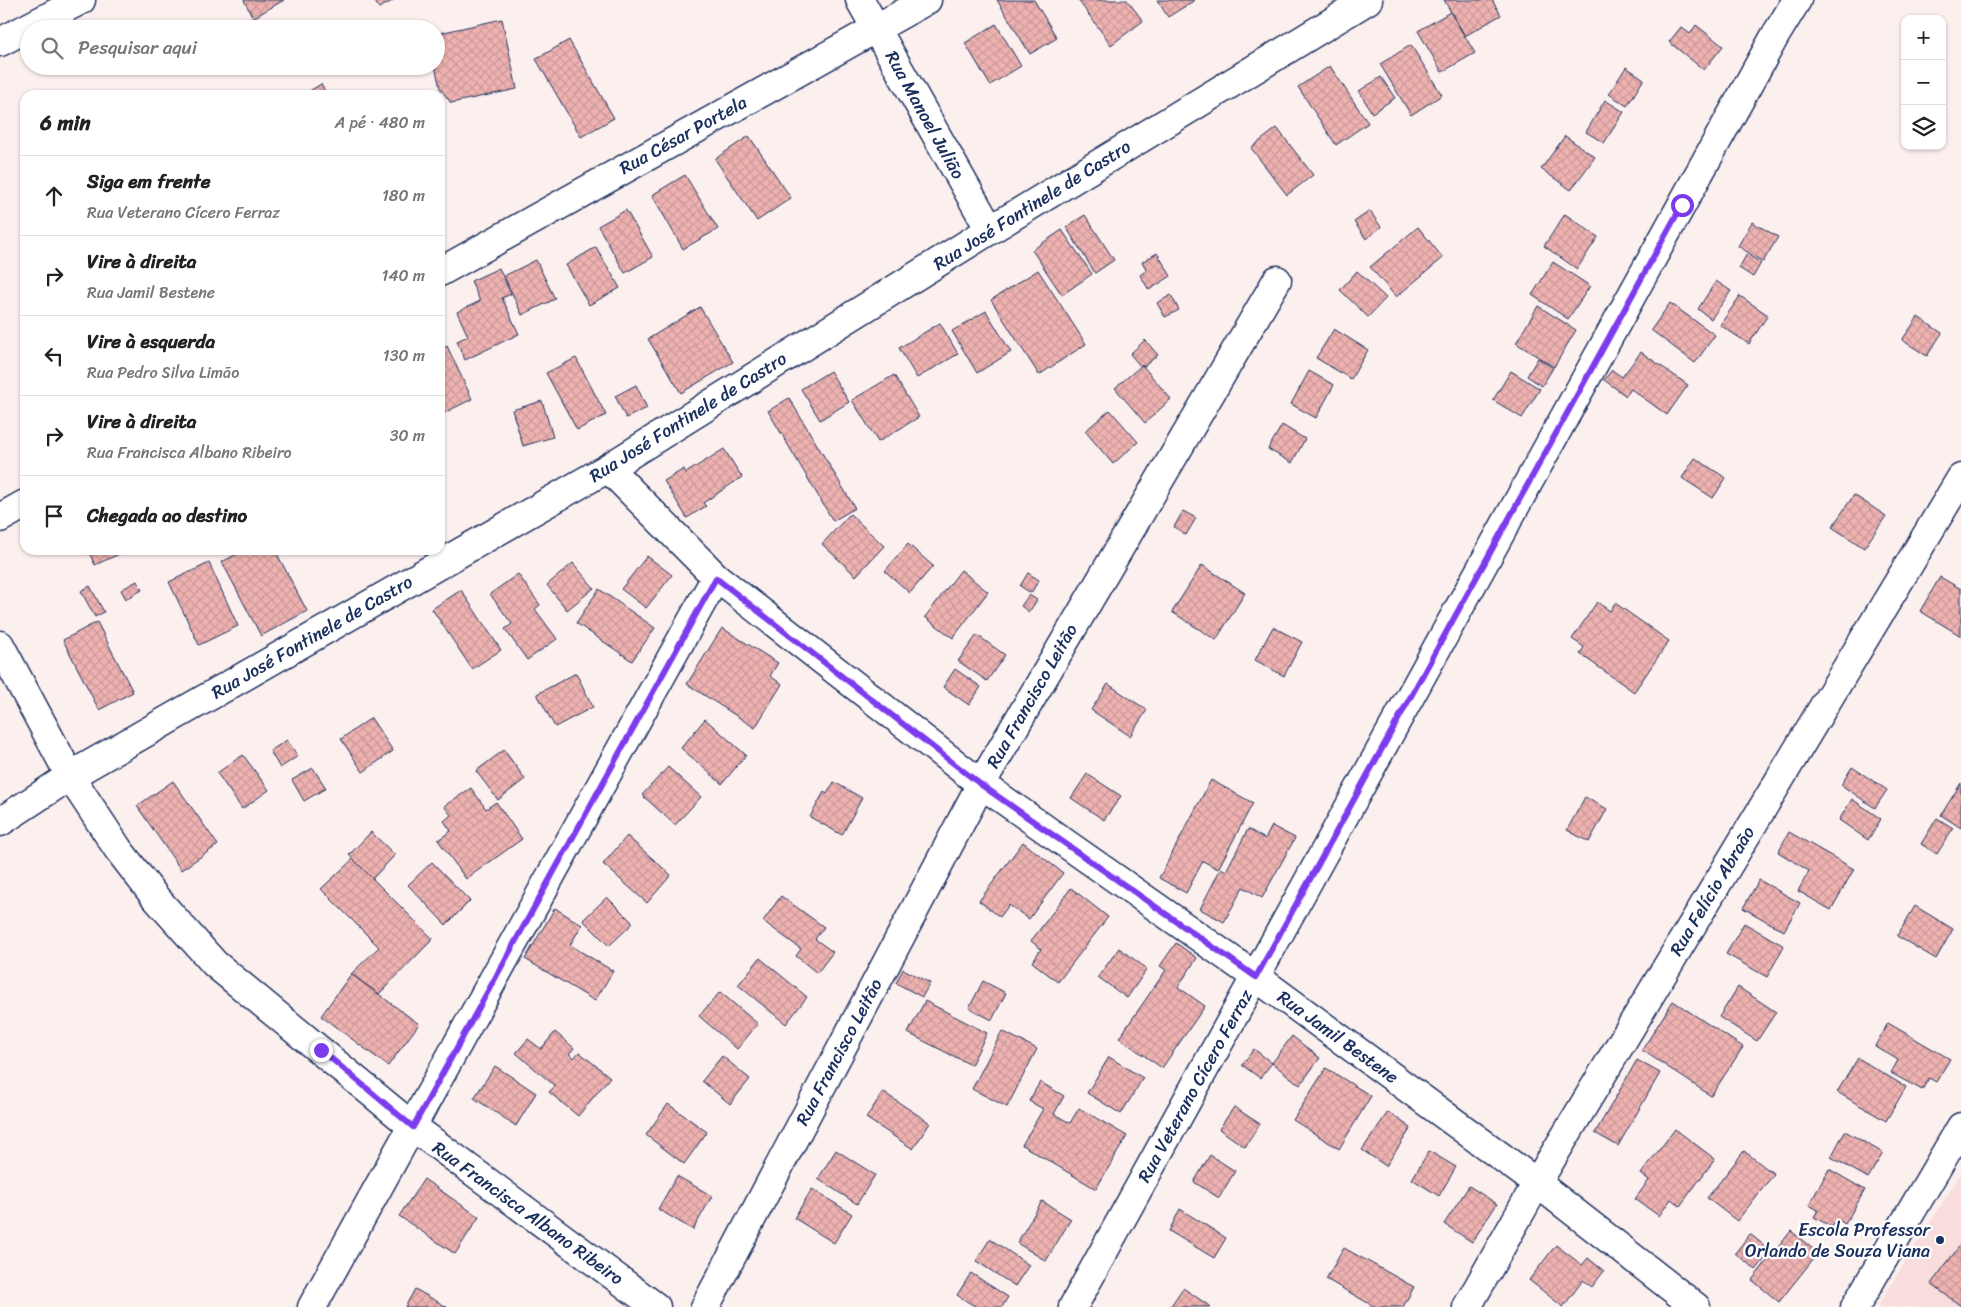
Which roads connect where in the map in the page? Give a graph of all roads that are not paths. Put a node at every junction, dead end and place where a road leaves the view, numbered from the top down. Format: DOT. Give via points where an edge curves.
graph roads {
  1 [pos="81,0"];
  2 [pos="860,0"];
  3 [pos="927,0"];
  4 [pos="1368,0"];
  5 [pos="1797,0"];
  6 [pos="42,20"];
  7 [pos="876,28"];
  8 [pos="20,32"];
  9 [pos="0,42"];
  10 [pos="990,230"];
  11 [pos="445,269"];
  12 [pos="1277,280"];
  13 [pos="608,468"];
  14 [pos="1961,478"];
  15 [pos="20,507"];
  16 [pos="0,518"];
  17 [pos="716,578"];
  18 [pos="0,646"];
  19 [pos="70,776"];
  20 [pos="980,784"];
  21 [pos="0,822"];
  22 [pos="1256,977"];
  23 [pos="413,1127"];
  24 [pos="1961,1127"];
  25 [pos="1537,1183"];
  26 [pos="312,1307"];
  27 [pos="656,1307"];
  28 [pos="704,1307"];
  29 [pos="1072,1307"];
  30 [pos="1467,1307"];
  31 [pos="1696,1307"];
  32 [pos="1855,1307"];
  1 -- 6 [label="street"];
  2 -- 7 [label="street, Rua Manoel Julião"];
  3 -- 7 [label="street, Rua César Portela"];
  4 -- 10 [label="street, Rua José Fontinele de Castro"];
  5 -- 22 [label="street, Rua Veterano Cícero Ferraz"];
  7 -- 10 [label="street, Rua Manoel Julião"];
  7 -- 11 [label="street, Rua César Portela"];
  8 -- 9 [label="street"];
  10 -- 13 [label="street, Rua José Fontinele de Castro"];
  12 -- 20 [label="street, Rua Francisco Leitão"];
  13 -- 17 [label="street, Rua Jamil Bestene"];
  13 -- 19 [label="street, Rua José Fontinele de Castro"];
  14 -- 25 [label="street, Rua Felício Abraão"];
  15 -- 16 [label="street"];
  17 -- 20 [label="street, Rua Jamil Bestene"];
  17 -- 23 [label="street"];
  18 -- 19 [label="street, Rua Francisca Albano Ribeiro"];
  19 -- 21 [label="street, Rua José Fontinele de Castro"];
  19 -- 23 [label="street, Rua Francisca Albano Ribeiro" via="118,849 155,897 215,964"];
  20 -- 22 [label="street, Rua Jamil Bestene"];
  20 -- 28 [label="street, Rua Francisco Leitão"];
  22 -- 25 [label="street, Rua Jamil Bestene"];
  22 -- 29 [label="street, Rua Veterano Cícero Ferraz"];
  23 -- 26 [label="street"];
  23 -- 27 [label="street, Rua Francisca Albano Ribeiro"];
  24 -- 32 [label="street"];
  25 -- 30 [label="street, Rua Felício Abraão"];
  25 -- 31 [label="street, Rua Jamil Bestene"];
}
